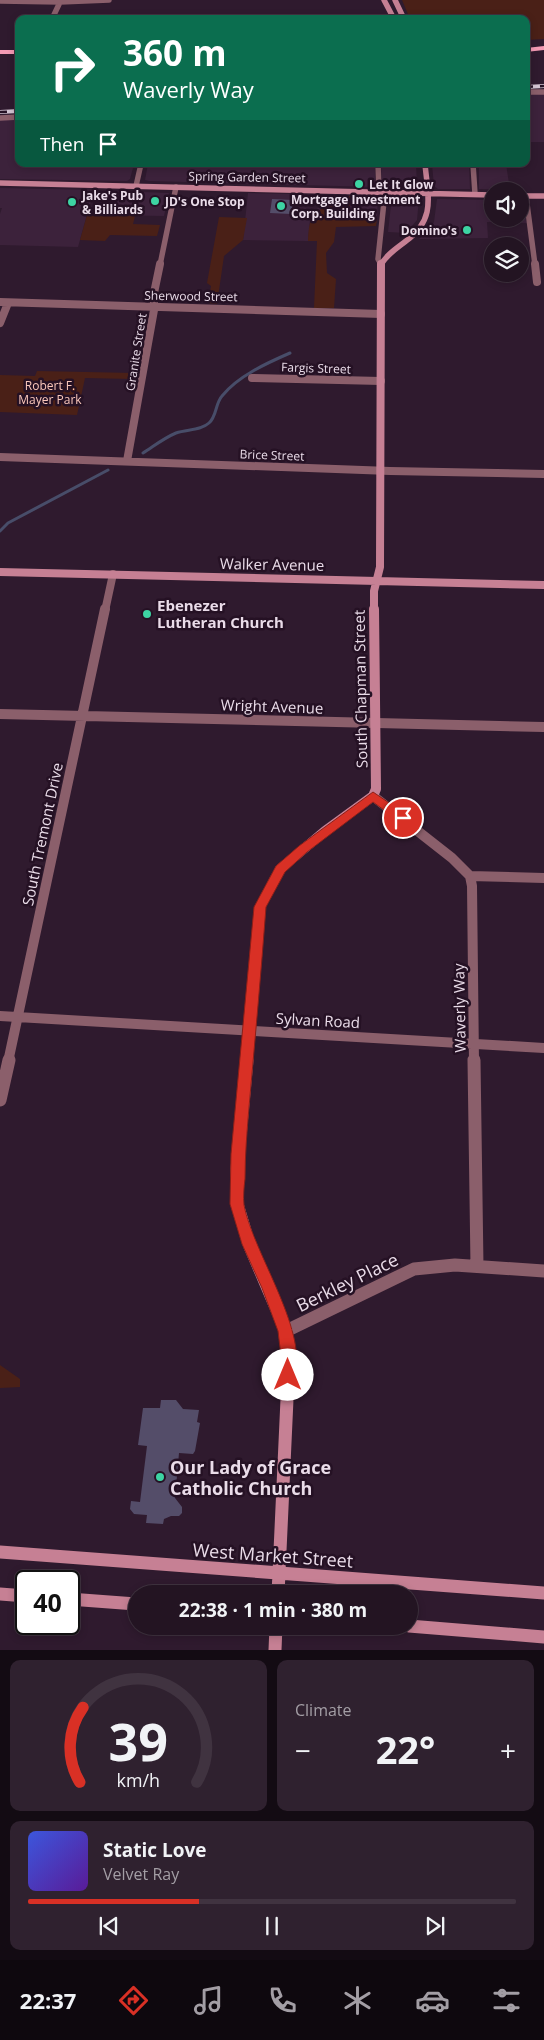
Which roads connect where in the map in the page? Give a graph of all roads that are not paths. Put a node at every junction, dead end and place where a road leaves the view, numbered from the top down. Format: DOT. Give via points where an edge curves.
graph roads {
  1 [pos="109,0"];
  2 [pos="384,0"];
  3 [pos="396,0"];
  4 [pos="0,1"];
  5 [pos="60,1"];
  6 [pos="54,15"];
  7 [pos="392,15"];
  8 [pos="402,15"];
  9 [pos="544,43"];
  10 [pos="530,44"];
  11 [pos="544,48"];
  12 [pos="530,50"];
  13 [pos="0,52"];
  14 [pos="15,52"];
  15 [pos="530,92"];
  16 [pos="544,92"];
  17 [pos="15,117"];
  18 [pos="0,118"];
  19 [pos="140,167"];
  20 [pos="378,167"];
  21 [pos="425,167"];
  22 [pos="473,167"];
  23 [pos="0,184"];
  24 [pos="136,186"];
  25 [pos="176,187"];
  26 [pos="382,192"];
  27 [pos="426,193"];
  28 [pos="475,194"];
  29 [pos="484,195"];
  30 [pos="529,196"];
  31 [pos="544,196"];
  32 [pos="529,227"];
  33 [pos="381,264"];
  34 [pos="539,278"];
  35 [pos="4,303"];
  36 [pos="153,306"];
  37 [pos="381,314"];
  38 [pos="0,322"];
  39 [pos="252,378"];
  40 [pos="381,381"];
  41 [pos="0,457"];
  42 [pos="127,461"];
  43 [pos="379,471"];
  44 [pos="544,474"];
  45 [pos="0,572"];
  46 [pos="113,574"];
  47 [pos="376,581"];
  48 [pos="544,585"];
  49 [pos="0,714"];
  50 [pos="82,716"];
  51 [pos="376,724"];
  52 [pos="544,728"];
  53 [pos="373,796"];
  54 [pos="470,876"];
  55 [pos="544,878"];
  56 [pos="0,1016"];
  57 [pos="18,1017"];
  58 [pos="248,1031"];
  59 [pos="474,1044"];
  60 [pos="544,1048"];
  61 [pos="0,1100"];
  62 [pos="477,1266"];
  63 [pos="544,1271"];
  64 [pos="286,1331"];
  65 [pos="0,1552"];
  66 [pos="279,1574"];
  67 [pos="278,1585"];
  68 [pos="544,1593"];
  69 [pos="0,1594"];
  70 [pos="15,1595"];
  71 [pos="80,1600"];
  72 [pos="128,1603"];
  73 [pos="418,1627"];
  74 [pos="276,1635"];
  75 [pos="544,1637"];
  76 [pos="275,1650"];
  1 -- 5 [label="street"];
  2 -- 7 [label="street"];
  3 -- 8 [label="street"];
  4 -- 5 [label="street"];
  5 -- 6 [label="street"];
  9 -- 10 [label="main road"];
  11 -- 12 [label="main road"];
  13 -- 14 [label="main road"];
  15 -- 16 [label="street"];
  17 -- 18 [label="street"];
  19 -- 24 [label="street"];
  20 -- 26 [label="street"];
  21 -- 27 [label="street"];
  22 -- 28 [label="street"];
  23 -- 24 [label="street, Spring Garden Street"];
  24 -- 25 [label="street, Spring Garden Street"];
  25 -- 26 [label="street, Spring Garden Street"];
  25 -- 36 [label="street, Granite Street"];
  26 -- 27 [label="street, Spring Garden Street"];
  26 -- 33 [label="street" via="378,259"];
  27 -- 28 [label="street, Spring Garden Street"];
  27 -- 33 [label="street" via="427,215 423,226"];
  28 -- 29 [label="street, Spring Garden Street"];
  30 -- 31 [label="street"];
  32 -- 34 [label="street"];
  33 -- 37 [label="street, South Chapman Street"];
  35 -- 36 [label="street, Sherwood Street"];
  35 -- 38 [label="street"];
  36 -- 37 [label="street, Sherwood Street"];
  36 -- 42 [label="street, Granite Street" via="142,389"];
  37 -- 40 [label="street, South Chapman Street"];
  39 -- 40 [label="street, Fargis Street"];
  40 -- 43 [label="street, South Chapman Street"];
  41 -- 42 [label="street, Brice Street"];
  42 -- 43 [label="street, Brice Street"];
  43 -- 44 [label="street, Brice Street"];
  43 -- 47 [label="street, South Chapman Street" via="380,567"];
  45 -- 46 [label="street, Walker Avenue"];
  46 -- 47 [label="street, Walker Avenue"];
  46 -- 50 [label="street, South Tremont Drive"];
  47 -- 48 [label="street, Walker Avenue"];
  47 -- 51 [label="street, South Chapman Street"];
  49 -- 50 [label="street, Wright Avenue"];
  50 -- 51 [label="street, Wright Avenue"];
  50 -- 57 [label="street, South Tremont Drive"];
  51 -- 52 [label="street, Wright Avenue"];
  51 -- 53 [label="street, South Chapman Street" via="376,789"];
  53 -- 54 [label="street"];
  53 -- 58 [label="street" via="280,869 260,907"];
  54 -- 55 [label="street"];
  54 -- 59 [label="street, Waverly Way"];
  56 -- 57 [label="street, Sylvan Road"];
  57 -- 58 [label="street, Sylvan Road"];
  57 -- 61 [label="street, South Tremont Drive"];
  58 -- 59 [label="street, Sylvan Road"];
  58 -- 64 [label="street" via="237,1204 249,1244"];
  59 -- 60 [label="street, Sylvan Road"];
  59 -- 62 [label="street, Waverly Way"];
  62 -- 63 [label="street, Berkley Place"];
  62 -- 64 [label="street, Berkley Place" via="414,1269"];
  64 -- 66 [label="street" via="289,1356"];
  65 -- 66 [label="street, West Market Street"];
  66 -- 67 [label="street"];
  66 -- 68 [label="street, West Market Street"];
  69 -- 70 [label="street"];
  71 -- 72 [label="street"];
  73 -- 75 [label="street"];
  74 -- 76 [label="street"];
}
